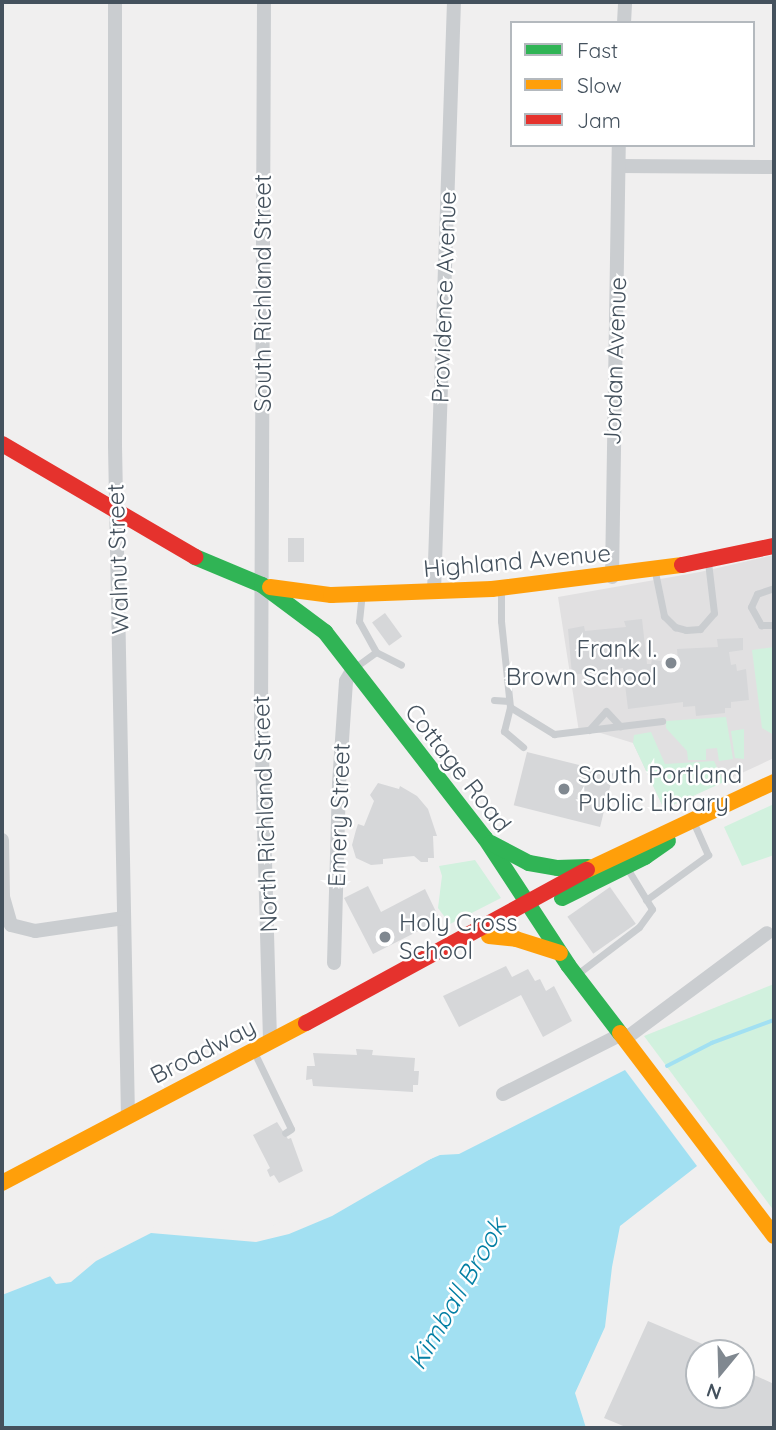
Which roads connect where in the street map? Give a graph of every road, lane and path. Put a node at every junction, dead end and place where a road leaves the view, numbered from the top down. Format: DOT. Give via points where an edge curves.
graph roads {
  1 [pos="115,2"];
  2 [pos="264,2"];
  3 [pos="454,2"];
  4 [pos="625,2"];
  5 [pos="624,21"];
  6 [pos="619,147"];
  7 [pos="619,166"];
  8 [pos="774,167"];
  9 [pos="2,444"];
  10 [pos="117,511"];
  11 [pos="774,546"];
  12 [pos="708,561"];
  13 [pos="655,571"];
  14 [pos="612,577"];
  15 [pos="262,585"];
  16 [pos="774,588"];
  17 [pos="501,589"];
  18 [pos="434,592"];
  19 [pos="362,594"];
  20 [pos="774,625"];
  21 [pos="376,652"];
  22 [pos="401,665"];
  23 [pos="353,668"];
  24 [pos="516,681"];
  25 [pos="506,682"];
  26 [pos="494,700"];
  27 [pos="509,704"];
  28 [pos="662,721"];
  29 [pos="620,726"];
  30 [pos="589,730"];
  31 [pos="523,747"];
  32 [pos="771,788"];
  33 [pos="689,825"];
  34 [pos="485,838"];
  35 [pos="2,839"];
  36 [pos="627,866"];
  37 [pos="593,867"];
  38 [pos="646,900"];
  39 [pos="532,907"];
  40 [pos="124,918"];
  41 [pos="767,933"];
  42 [pos="489,936"];
  43 [pos="560,953"];
  44 [pos="425,961"];
  45 [pos="334,963"];
  46 [pos="576,975"];
  47 [pos="624,1037"];
  48 [pos="270,1042"];
  49 [pos="253,1051"];
  50 [pos="503,1094"];
  51 [pos="128,1116"];
  52 [pos="285,1133"];
  53 [pos="2,1182"];
  54 [pos="774,1236"];
  1 -- 10 [label="street, Walnut Street"];
  2 -- 15 [label="street, South Richland Street"];
  3 -- 18 [label="street, Providence Avenue"];
  4 -- 5 [label="street"];
  6 -- 7 [label="street, Jordan Avenue"];
  7 -- 8 [label="street"];
  7 -- 14 [label="street, Jordan Avenue"];
  9 -- 10 [label="street, Cottage Road"];
  10 -- 15 [label="street, Cottage Road" via="191,555"];
  10 -- 40 [label="street, Walnut Street"];
  11 -- 12 [label="street, Highland Avenue"];
  12 -- 13 [label="street, Highland Avenue"];
  12 -- 13 [label="lane" via="714,613 700,629 686,631 664,616"];
  13 -- 14 [label="street, Highland Avenue"];
  14 -- 17 [label="street, Highland Avenue"];
  15 -- 19 [label="street, Highland Avenue" via="290,592"];
  15 -- 23 [label="street, Cottage Road" via="324,632"];
  15 -- 48 [label="street, North Richland Street" via="261,731"];
  16 -- 20 [label="lane" via="757,594 751,607 761,625"];
  17 -- 18 [label="street, Highland Avenue"];
  17 -- 25 [label="lane"];
  18 -- 19 [label="street, Highland Avenue"];
  19 -- 21 [label="lane" via="359,621"];
  21 -- 22 [label="lane"];
  21 -- 23 [label="lane"];
  23 -- 34 [label="street, Cottage Road"];
  23 -- 45 [label="street, Emery Street" via="346,681 339,785"];
  24 -- 25 [label="lane"];
  25 -- 27 [label="lane"];
  26 -- 27 [label="lane"];
  27 -- 30 [label="lane" via="553,737"];
  27 -- 31 [label="lane" via="504,730"];
  28 -- 29 [label="lane"];
  29 -- 30 [label="lane"];
  29 -- 30 [label="lane" via="606,711"];
  32 -- 33 [label="street, Broadway"];
  33 -- 36 [label="street, Broadway"];
  33 -- 37 [label="street, Broadway"];
  33 -- 38 [label="lane" via="708,855"];
  34 -- 37 [label="street" via="529,863"];
  34 -- 39 [label="street, Cottage Road"];
  35 -- 40 [label="street" via="3,897 11,925 35,931"];
  36 -- 38 [label="lane"];
  36 -- 39 [label="street, Broadway"];
  37 -- 39 [label="street, Broadway"];
  38 -- 46 [label="lane" via="652,909 639,927"];
  39 -- 42 [label="street, Broadway"];
  39 -- 43 [label="street, Cottage Road"];
  39 -- 44 [label="street, Broadway" via="465,934"];
  40 -- 51 [label="street, Walnut Street"];
  41 -- 47 [label="street"];
  42 -- 43 [label="street"];
  42 -- 44 [label="street, Broadway"];
  43 -- 46 [label="street, Cottage Road"];
  44 -- 48 [label="street, Broadway"];
  46 -- 47 [label="street, Cottage Road"];
  47 -- 50 [label="street"];
  47 -- 54 [label="street, Cottage Road"];
  48 -- 49 [label="street, Broadway"];
  49 -- 51 [label="street, Broadway"];
  49 -- 52 [label="lane" via="291,1129"];
  51 -- 53 [label="street, Broadway"];
}
